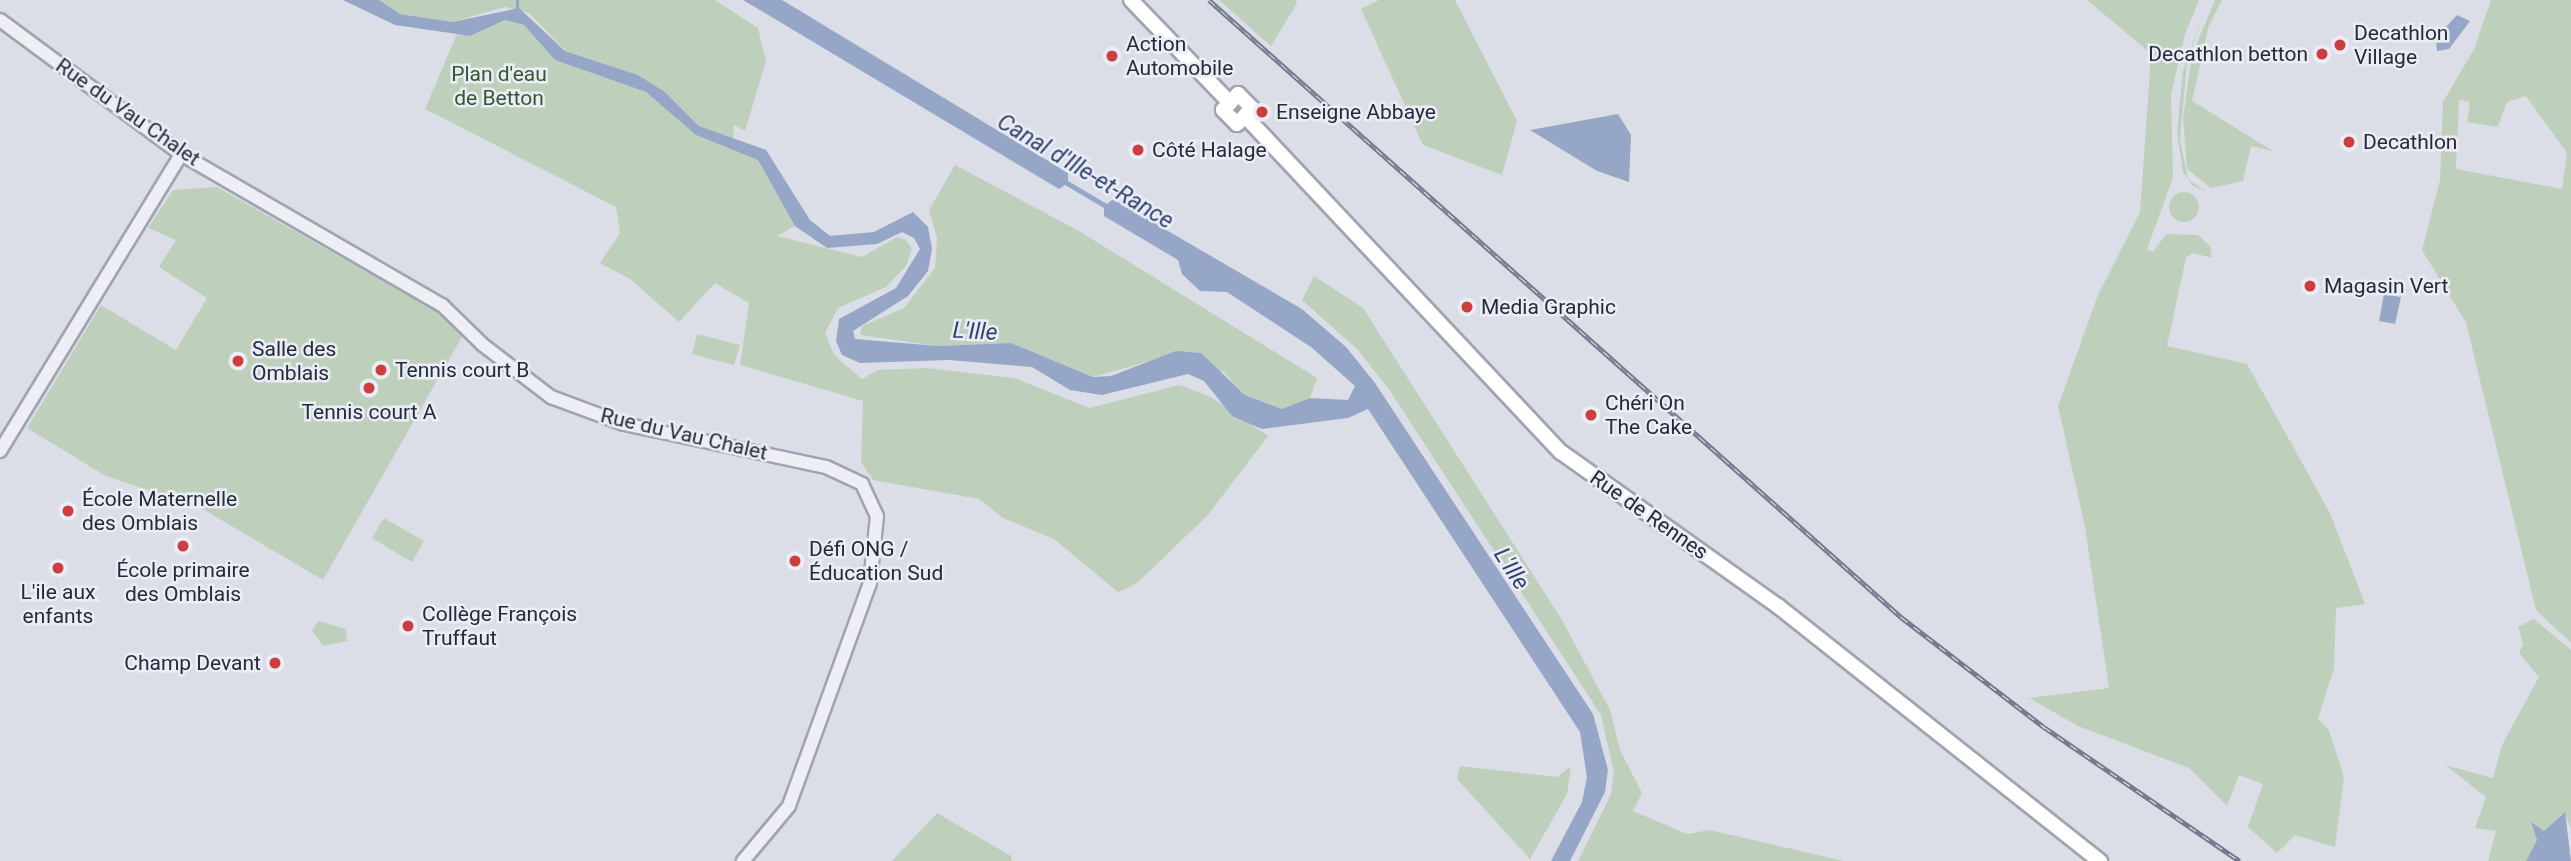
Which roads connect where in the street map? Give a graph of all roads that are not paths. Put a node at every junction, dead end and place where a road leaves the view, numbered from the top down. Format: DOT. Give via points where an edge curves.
graph roads {
  1 [pos="1132,0"];
  2 [pos="0,20"];
  3 [pos="181,154"];
  4 [pos="0,451"];
  5 [pos="743,861"];
  6 [pos="2100,861"];
  1 -- 6 [label="main road, Rue de Rennes" via="1230,103 1223,110 1237,124 1245,116 1561,452 1778,606"];
  2 -- 3 [label="street, Rue du Vau Chalet"];
  3 -- 4 [label="street"];
  3 -- 5 [label="street, Rue du Vau Chalet" via="442,305 483,345 551,397 624,424 826,467 855,478 869,492 877,529 867,592 789,806"];
}
